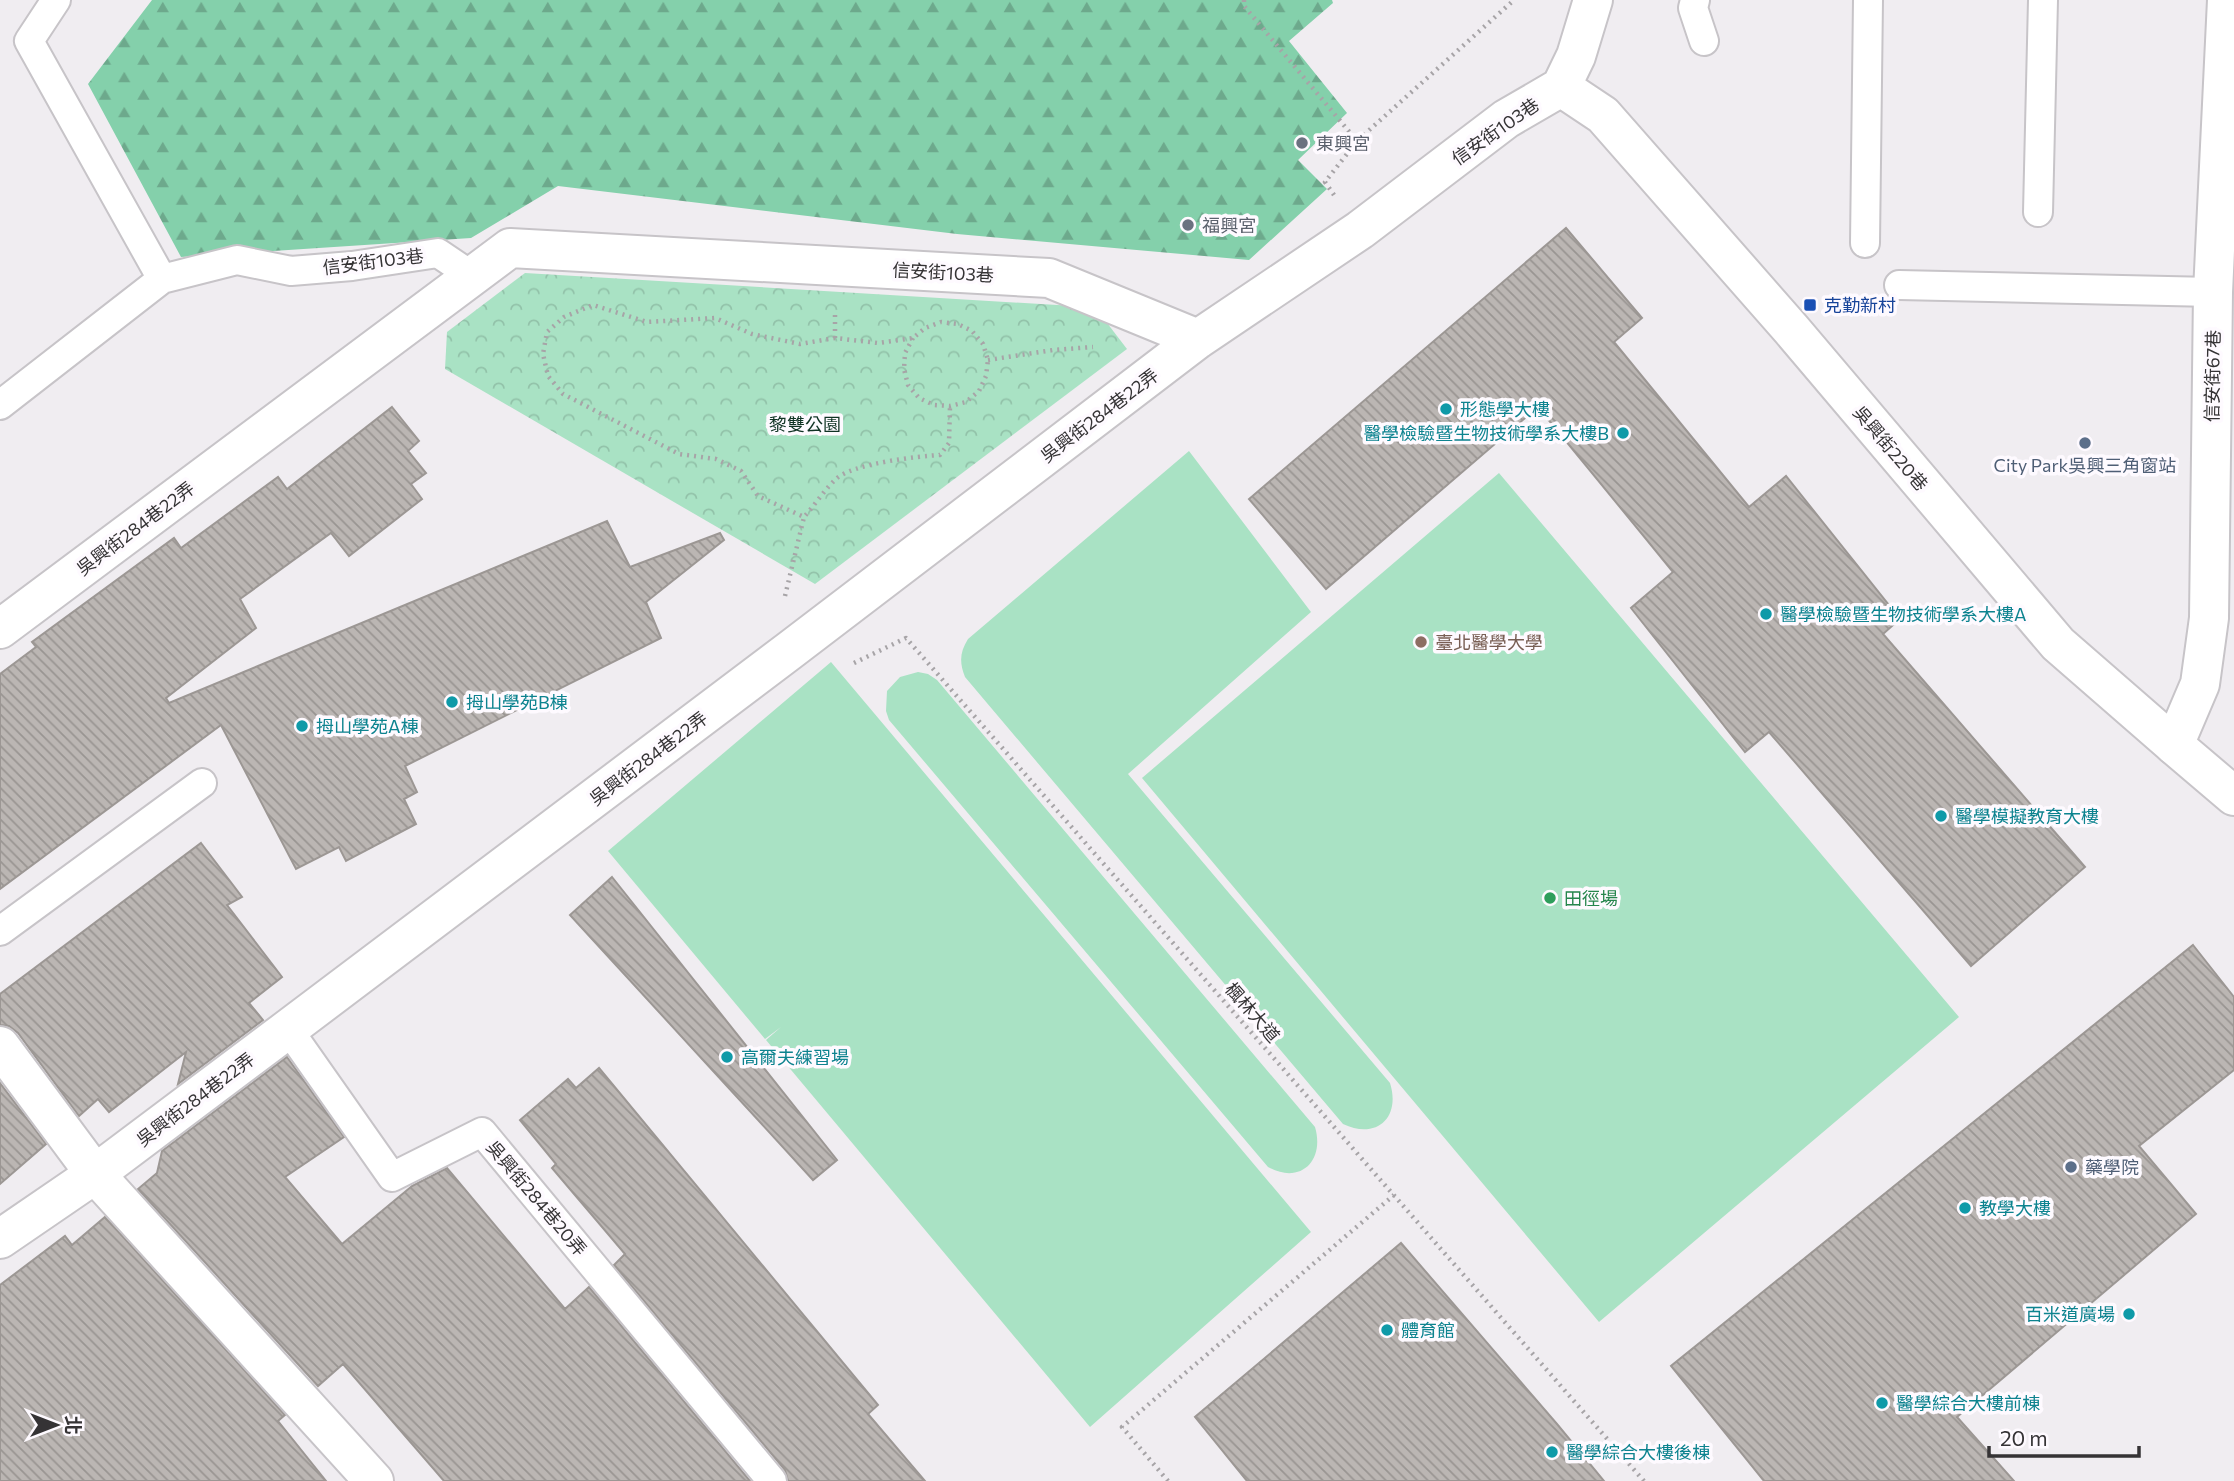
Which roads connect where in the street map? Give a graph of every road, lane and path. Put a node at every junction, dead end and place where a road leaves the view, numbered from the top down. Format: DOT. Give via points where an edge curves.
graph roads {
  1 [pos="56,0"];
  2 [pos="1244,0"];
  3 [pos="1514,0"];
  4 [pos="1593,0"];
  5 [pos="1695,0"];
  6 [pos="1868,0"];
  7 [pos="2043,0"];
  8 [pos="2227,0"];
  9 [pos="1704,41"];
  10 [pos="1561,87"];
  11 [pos="1357,141"];
  12 [pos="2038,212"];
  13 [pos="1360,230"];
  14 [pos="1865,243"];
  15 [pos="472,276"];
  16 [pos="162,279"];
  17 [pos="1899,285"];
  18 [pos="2213,292"];
  19 [pos="913,338"];
  20 [pos="1198,339"];
  21 [pos="0,405"];
  22 [pos="950,406"];
  23 [pos="804,517"];
  24 [pos="782,608"];
  25 [pos="0,629"];
  26 [pos="849,665"];
  27 [pos="2174,745"];
  28 [pos="202,783"];
  29 [pos="2234,796"];
  30 [pos="0,931"];
  31 [pos="288,1029"];
  32 [pos="0,1046"];
  33 [pos="95,1174"];
  34 [pos="1394,1195"];
  35 [pos="0,1239"];
  36 [pos="374,1481"];
  37 [pos="772,1481"];
  38 [pos="1168,1481"];
  39 [pos="1644,1481"];
  1 -- 16 [label="lane" via="29,41"];
  2 -- 11 [label="path" via="1244,6"];
  3 -- 11 [label="path"];
  4 -- 10 [label="street"];
  5 -- 9 [label="lane" via="1693,8"];
  6 -- 14 [label="lane"];
  7 -- 12 [label="lane"];
  8 -- 18 [label="street, 信安街67巷"];
  10 -- 13 [label="street, 信安街103巷" via="1506,119"];
  10 -- 27 [label="street, 吳興街220巷" via="1603,115 2058,644"];
  11 -- 13 [label="path" via="1325,182"];
  13 -- 20 [label="street, 信安街103巷"];
  15 -- 16 [label="lane, 信安街103巷" via="438,253 291,271 237,260"];
  15 -- 20 [label="street, 信安街103巷" via="510,248 1049,278"];
  15 -- 25 [label="street, 吳興街284巷22弄"];
  16 -- 21 [label="lane, 信安街103巷"];
  17 -- 18 [label="lane"];
  18 -- 27 [label="street, 信安街67巷" via="2209,618 2200,684"];
  19 -- 22 [label="path" via="905,353 908,385 919,398"];
  19 -- 22 [label="path" via="941,322 972,331 983,344 988,360 979,391 966,402"];
  19 -- 23 [label="path" via="878,343 835,338 800,344 752,334 715,318 647,321 593,305 564,317 547,332 543,354 548,376 563,394 679,454 716,459 741,471 758,496"];
  20 -- 31 [label="street, 吳興街284巷22弄"];
  22 -- 23 [label="path" via="948,443 940,455 917,456 837,477"];
  23 -- 24 [label="path"];
  26 -- 34 [label="path, 楓林大道" via="906,638"];
  27 -- 29 [label="street, 吳興街220巷"];
  28 -- 30 [label="lane"];
  31 -- 33 [label="street, 吳興街284巷22弄"];
  31 -- 37 [label="lane, 吳興街284巷20弄" via="392,1177 482,1132"];
  32 -- 33 [label="street"];
  33 -- 35 [label="street, 吳興街284巷22弄"];
  33 -- 36 [label="street"];
  34 -- 38 [label="path" via="1122,1427"];
  34 -- 39 [label="path, 楓林大道"];
}
